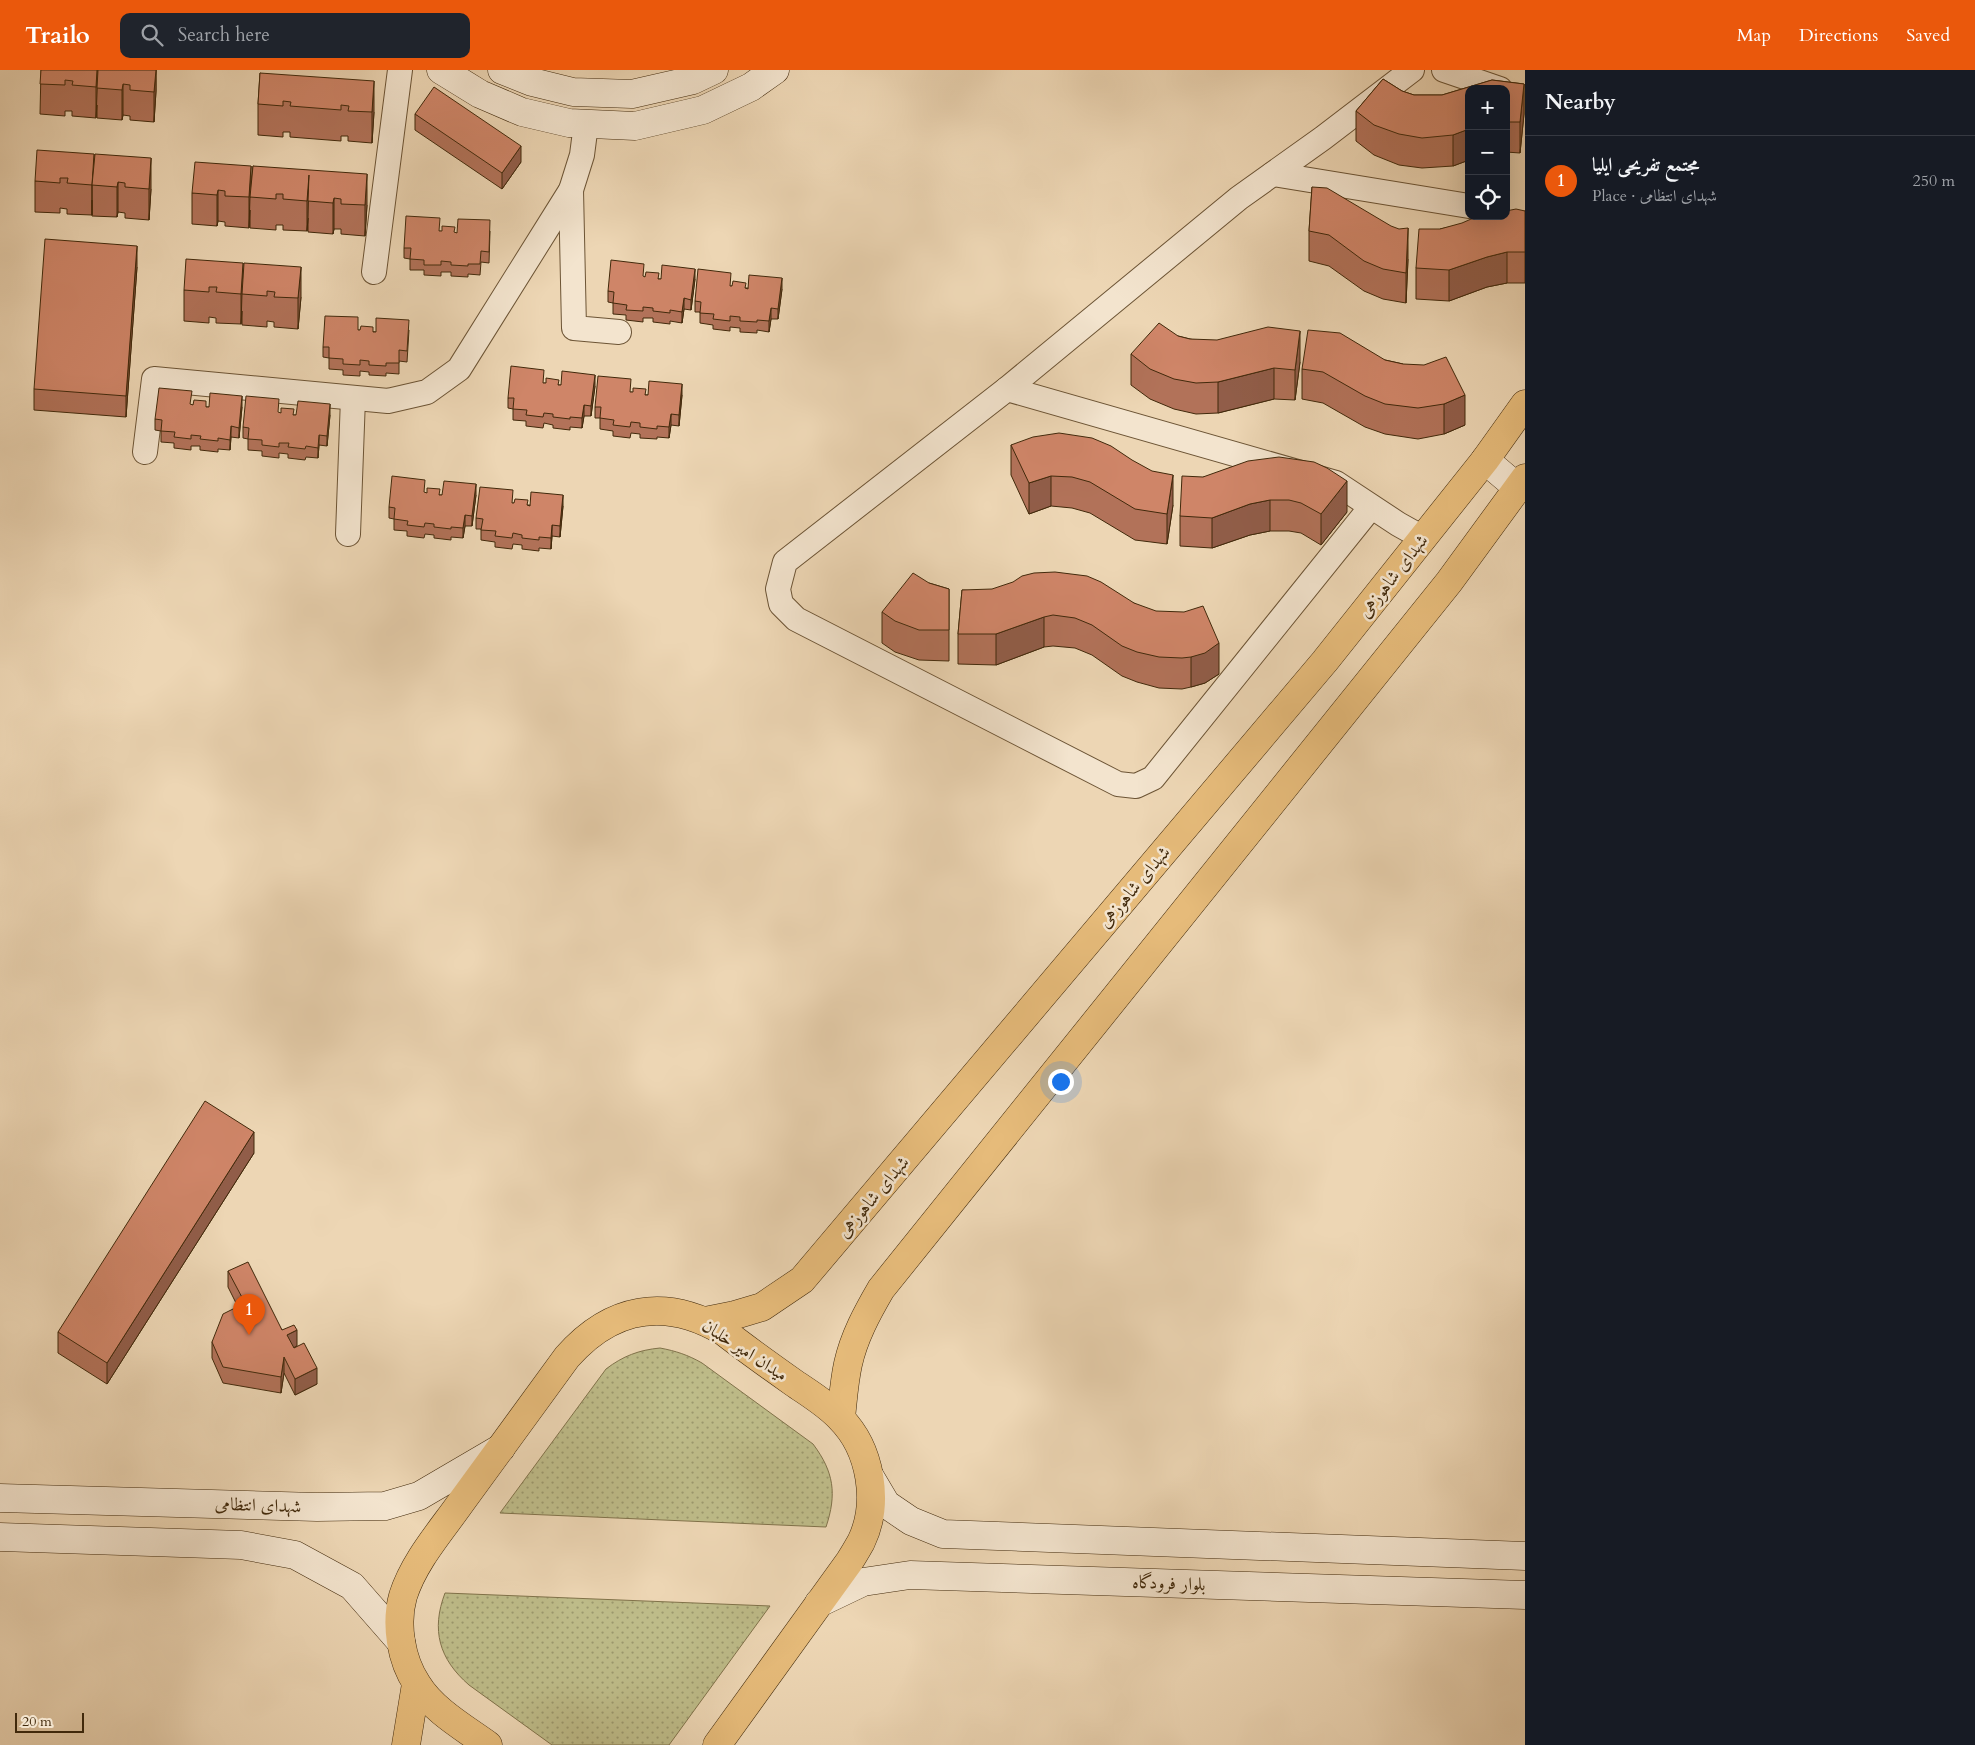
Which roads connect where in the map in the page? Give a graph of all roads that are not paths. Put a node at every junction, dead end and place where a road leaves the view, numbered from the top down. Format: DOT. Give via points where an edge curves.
graph roads {
  1 [pos="400,70"];
  2 [pos="441,70"];
  3 [pos="502,70"];
  4 [pos="714,70"];
  5 [pos="775,70"];
  6 [pos="1412,70"];
  7 [pos="1444,70"];
  8 [pos="1488,85"];
  9 [pos="1510,92"];
  10 [pos="1525,97"];
  11 [pos="586,124"];
  12 [pos="1272,174"];
  13 [pos="571,190"];
  14 [pos="1465,205"];
  15 [pos="374,272"];
  16 [pos="619,332"];
  17 [pos="1007,389"];
  18 [pos="352,398"];
  19 [pos="1525,404"];
  20 [pos="145,452"];
  21 [pos="1485,460"];
  22 [pos="1521,483"];
  23 [pos="1371,507"];
  24 [pos="348,534"];
  25 [pos="1423,538"];
  26 [pos="705,1321"];
  27 [pos="841,1418"];
  28 [pos="501,1448"];
  29 [pos="870,1477"];
  30 [pos="0,1498"];
  31 [pos="0,1537"];
  32 [pos="1525,1556"];
  33 [pos="1525,1595"];
  34 [pos="819,1603"];
  35 [pos="401,1642"];
  36 [pos="416,1684"];
  37 [pos="406,1745"];
  38 [pos="488,1745"];
  39 [pos="717,1745"];
  1 -- 15 [label="street"];
  2 -- 11 [label="main road" via="480,94 522,112"];
  3 -- 4 [label="main road" via="532,82 573,92 632,94 693,80"];
  5 -- 11 [label="main road" via="751,87 703,110 635,126"];
  6 -- 12 [label="street"];
  7 -- 8 [label="street"];
  9 -- 10 [label="street"];
  11 -- 13 [label="street" via="582,155"];
  12 -- 14 [label="street"];
  12 -- 17 [label="street"];
  13 -- 16 [label="street" via="574,328"];
  13 -- 18 [label="street" via="459,369 427,392 388,401"];
  17 -- 23 [label="street" via="1327,480"];
  17 -- 23 [label="street" via="785,562 778,589 781,604 796,619 1118,784 1136,786 1153,778"];
  18 -- 20 [label="street" via="154,379"];
  18 -- 24 [label="street"];
  19 -- 21 [label="main road, شهدای شاهوزهی"];
  21 -- 22 [label="main road"];
  21 -- 25 [label="main road, شهدای شاهوزهی"];
  22 -- 27 [label="main road" via="1437,597 881,1289 856,1337 848,1364"];
  23 -- 25 [label="street"];
  25 -- 26 [label="main road, شهدای شاهوزهی" via="1318,669 802,1280 762,1307"];
  26 -- 27 [label="main road, میدان امیر خلبان"];
  26 -- 28 [label="main road, میدان امیر خلبان" via="684,1314 640,1312 598,1328 580,1341 567,1357"];
  27 -- 29 [label="main road, میدان امیر خلبان" via="864,1456"];
  28 -- 30 [label="main road, شهدای انتظامی" via="419,1496 385,1506"];
  28 -- 35 [label="main road, میدان امیر خلبان" via="410,1577 402,1599"];
  29 -- 32 [label="main road" via="886,1504 910,1521 943,1534"];
  29 -- 34 [label="main road, میدان امیر خلبان" via="868,1521 861,1542"];
  31 -- 35 [label="main road" via="241,1545 295,1555 352,1586"];
  33 -- 34 [label="main road, بلوار فرودگاه" via="910,1575 863,1582"];
  34 -- 39 [label="main road, میدان امیر خلبان"];
  35 -- 36 [label="main road, میدان امیر خلبان"];
  36 -- 37 [label="main road"];
  36 -- 38 [label="main road, میدان امیر خلبان" via="446,1715"];
}
